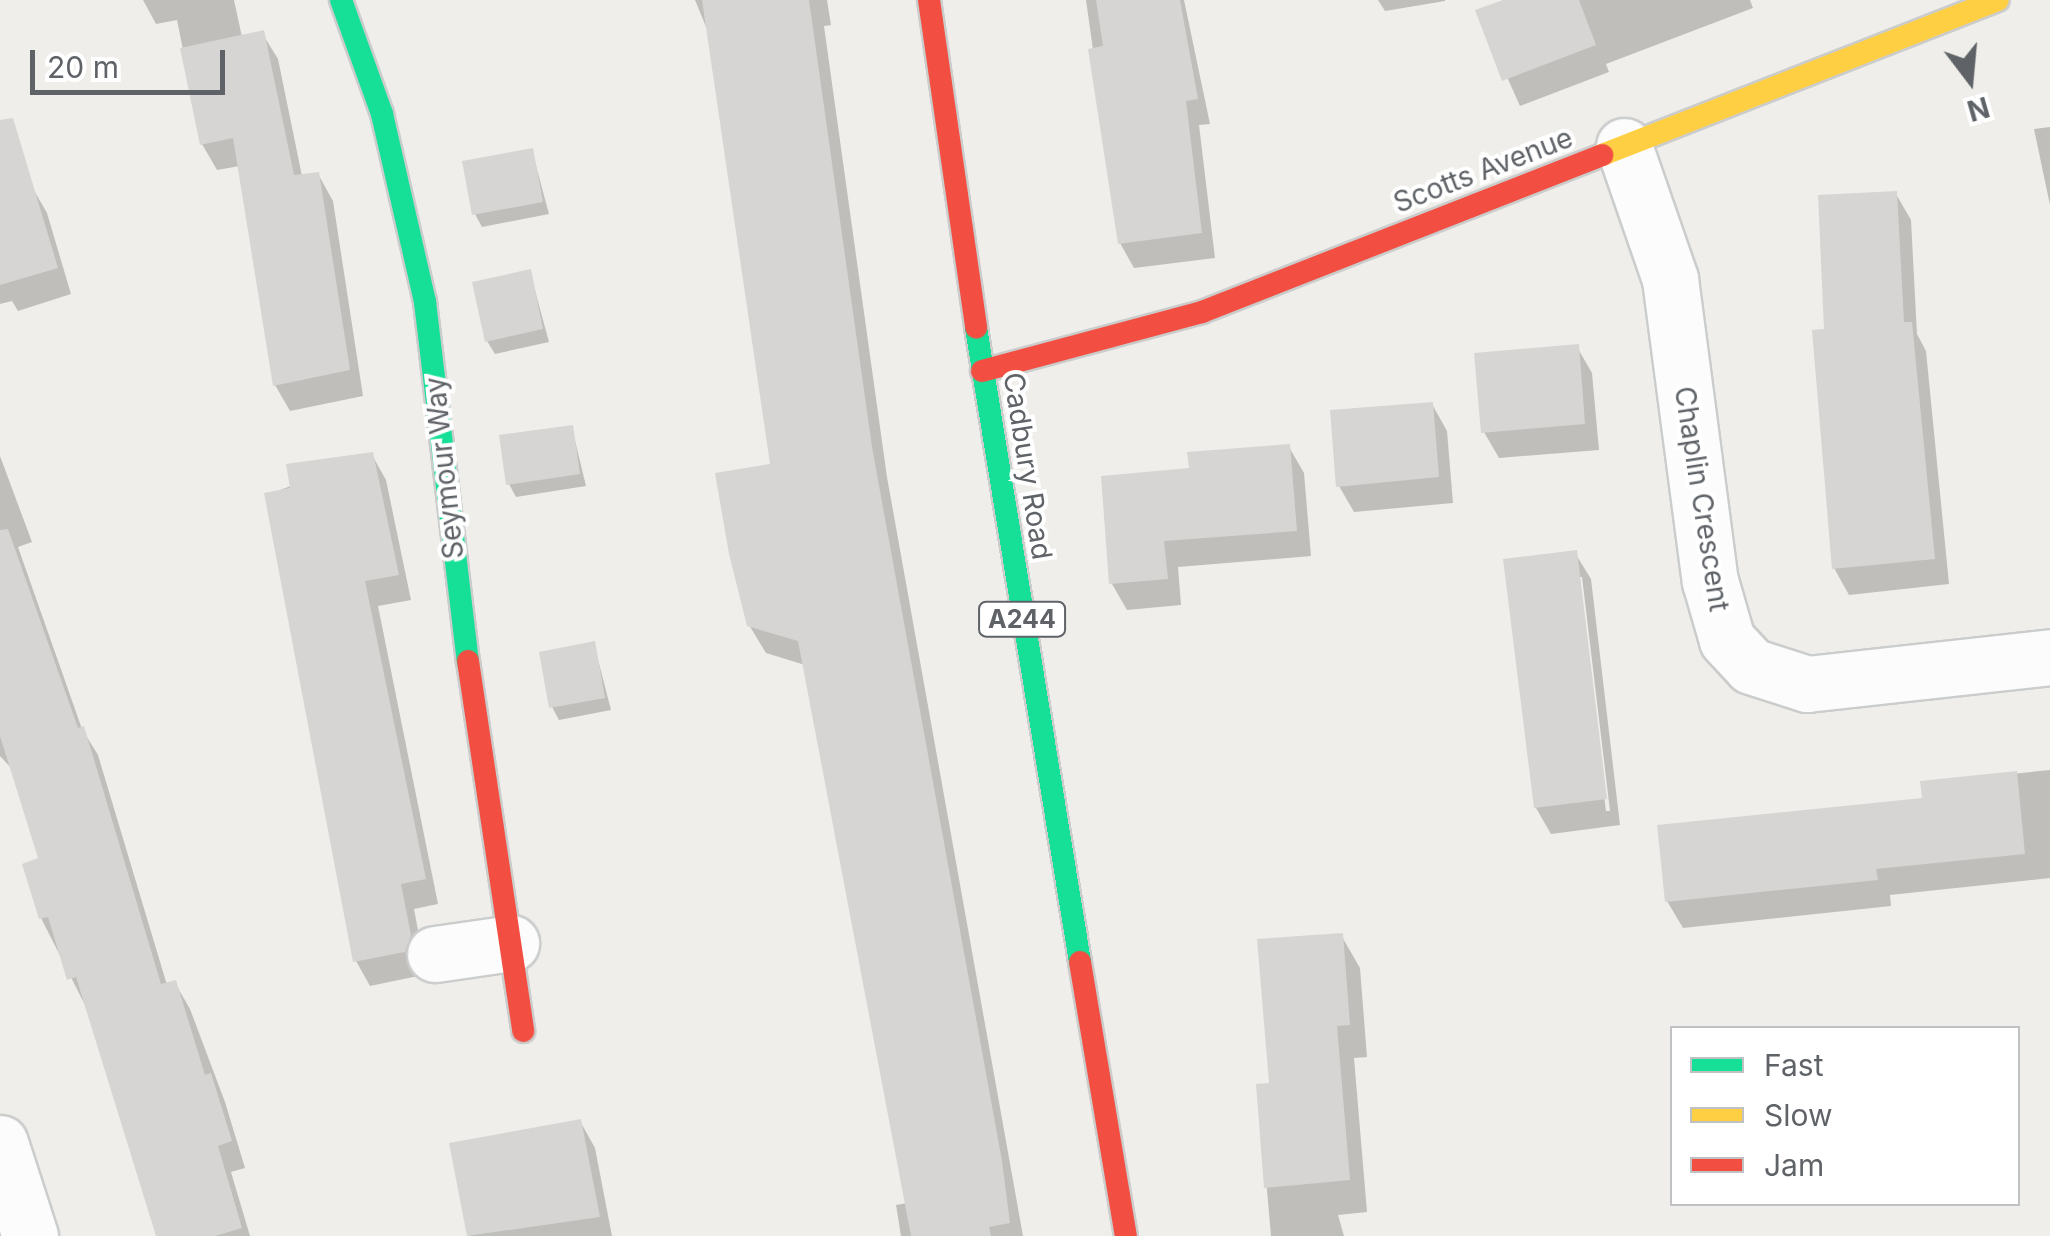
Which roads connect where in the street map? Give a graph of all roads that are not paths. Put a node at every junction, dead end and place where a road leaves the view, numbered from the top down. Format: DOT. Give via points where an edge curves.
graph roads {
  1 [pos="341,0"];
  2 [pos="929,0"];
  3 [pos="1998,0"];
  4 [pos="1624,146"];
  5 [pos="982,371"];
  6 [pos="2050,657"];
  7 [pos="511,944"];
  8 [pos="435,954"];
  9 [pos="523,1031"];
  10 [pos="0,1143"];
  11 [pos="30,1236"];
  12 [pos="1126,1236"];
  1 -- 7 [label="street, Seymour Way" via="382,114 425,302 456,590"];
  2 -- 5 [label="street, Cadbury Road / A244"];
  3 -- 4 [label="street, Scotts Avenue"];
  4 -- 5 [label="street, Scotts Avenue" via="1202,312"];
  4 -- 6 [label="street, Chaplin Crescent" via="1670,279 1710,581 1726,640 1751,666 1807,684"];
  5 -- 12 [label="street, Cadbury Road / A244"];
  7 -- 8 [label="street"];
  7 -- 9 [label="street, Seymour Way"];
  10 -- 11 [label="street"];
}
